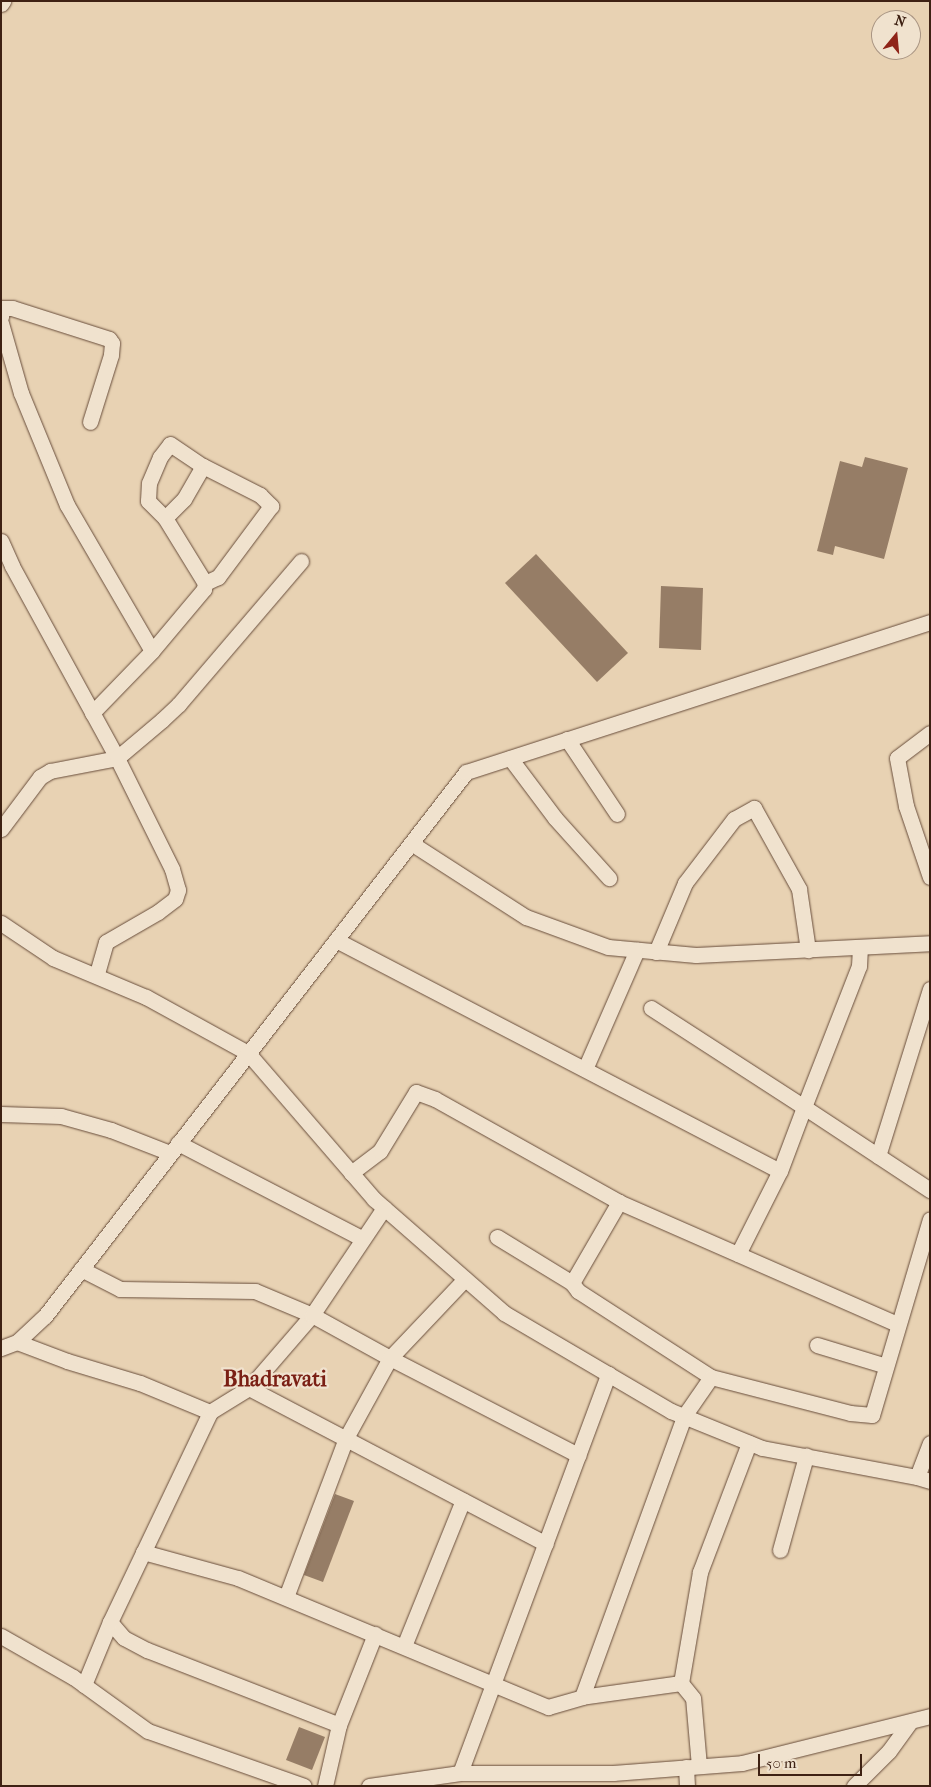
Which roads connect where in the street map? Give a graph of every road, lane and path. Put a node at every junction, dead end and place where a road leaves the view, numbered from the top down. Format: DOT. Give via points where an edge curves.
graph roads {
  1 [pos="1,317"];
  2 [pos="1,323"];
  3 [pos="90,422"];
  4 [pos="203,466"];
  5 [pos="165,518"];
  6 [pos="1,541"];
  7 [pos="301,561"];
  8 [pos="205,583"];
  9 [pos="930,622"];
  10 [pos="152,651"];
  11 [pos="92,713"];
  12 [pos="930,733"];
  13 [pos="567,740"];
  14 [pos="118,758"];
  15 [pos="510,758"];
  16 [pos="616,814"];
  17 [pos="1,829"];
  18 [pos="411,843"];
  19 [pos="930,877"];
  20 [pos="609,878"];
  21 [pos="1,923"];
  22 [pos="336,940"];
  23 [pos="930,943"];
  24 [pos="860,947"];
  25 [pos="638,950"];
  26 [pos="808,950"];
  27 [pos="656,952"];
  28 [pos="96,976"];
  29 [pos="930,989"];
  30 [pos="651,1008"];
  31 [pos="248,1053"];
  32 [pos="585,1069"];
  33 [pos="804,1107"];
  34 [pos="1,1114"];
  35 [pos="174,1148"];
  36 [pos="878,1156"];
  37 [pos="780,1171"];
  38 [pos="351,1173"];
  39 [pos="930,1190"];
  40 [pos="619,1202"];
  41 [pos="384,1208"];
  42 [pos="930,1219"];
  43 [pos="497,1237"];
  44 [pos="363,1238"];
  45 [pos="738,1254"];
  46 [pos="81,1269"];
  47 [pos="465,1279"];
  48 [pos="572,1283"];
  49 [pos="312,1315"];
  50 [pos="898,1324"];
  51 [pos="17,1342"];
  52 [pos="817,1345"];
  53 [pos="1,1348"];
  54 [pos="390,1358"];
  55 [pos="886,1366"];
  56 [pos="608,1374"];
  57 [pos="711,1377"];
  58 [pos="249,1388"];
  59 [pos="210,1412"];
  60 [pos="684,1416"];
  61 [pos="346,1438"];
  62 [pos="749,1443"];
  63 [pos="930,1443"];
  64 [pos="578,1455"];
  65 [pos="806,1456"];
  66 [pos="926,1479"];
  67 [pos="463,1500"];
  68 [pos="546,1544"];
  69 [pos="780,1550"];
  70 [pos="143,1552"];
  71 [pos="286,1597"];
  72 [pos="110,1622"];
  73 [pos="375,1634"];
  74 [pos="3,1641"];
  75 [pos="404,1646"];
  76 [pos="681,1683"];
  77 [pos="494,1684"];
  78 [pos="84,1685"];
  79 [pos="582,1697"];
  80 [pos="930,1716"];
  81 [pos="910,1722"];
  82 [pos="339,1725"];
  83 [pos="692,1766"];
  84 [pos="460,1773"];
  85 [pos="546,1779"];
  86 [pos="304,1786"];
  87 [pos="325,1786"];
  88 [pos="369,1786"];
  89 [pos="687,1786"];
  90 [pos="854,1786"];
  1 -- 3 [label="street" via="2,308 12,308 109,338 112,343 110,355"];
  2 -- 10 [label="street" via="20,393 67,505"];
  4 -- 5 [label="street" via="184,499"];
  4 -- 5 [label="street" via="170,444 160,456 148,501"];
  4 -- 8 [label="street" via="260,495 271,506 218,578"];
  5 -- 8 [label="street"];
  6 -- 11 [label="street"];
  7 -- 14 [label="street" via="179,704"];
  8 -- 10 [label="street" via="204,589"];
  9 -- 13 [label="street"];
  10 -- 11 [label="street"];
  11 -- 14 [label="street"];
  12 -- 19 [label="street" via="897,758 906,806"];
  13 -- 15 [label="street"];
  13 -- 16 [label="street"];
  14 -- 17 [label="street" via="50,771 40,777"];
  14 -- 28 [label="street" via="172,869 178,890 176,899 106,942"];
  15 -- 18 [label="street" via="466,772"];
  15 -- 20 [label="street" via="555,818"];
  18 -- 22 [label="street"];
  18 -- 25 [label="street" via="526,917 608,947"];
  21 -- 28 [label="street" via="53,958"];
  22 -- 31 [label="street"];
  22 -- 32 [label="street"];
  23 -- 24 [label="street"];
  24 -- 26 [label="street"];
  24 -- 33 [label="street" via="859,966"];
  25 -- 27 [label="street"];
  25 -- 32 [label="street"];
  26 -- 27 [label="street" via="696,955"];
  26 -- 27 [label="street" via="799,889 754,808 734,819 685,883"];
  28 -- 31 [label="street" via="146,997"];
  29 -- 36 [label="street"];
  30 -- 33 [label="street"];
  31 -- 35 [label="street"];
  31 -- 38 [label="street"];
  32 -- 37 [label="street"];
  33 -- 36 [label="street"];
  33 -- 37 [label="street"];
  34 -- 35 [label="street" via="61,1116"];
  35 -- 44 [label="street"];
  35 -- 46 [label="street"];
  36 -- 39 [label="street"];
  37 -- 45 [label="street"];
  38 -- 40 [label="street" via="380,1150 416,1092 435,1099"];
  38 -- 41 [label="street"];
  40 -- 45 [label="street"];
  40 -- 48 [label="street"];
  41 -- 44 [label="street"];
  41 -- 47 [label="street"];
  42 -- 50 [label="street"];
  43 -- 48 [label="street"];
  44 -- 49 [label="street"];
  45 -- 50 [label="street"];
  46 -- 49 [label="street" via="120,1289 255,1291"];
  46 -- 51 [label="street" via="45,1316"];
  47 -- 54 [label="street"];
  47 -- 56 [label="street" via="504,1313"];
  48 -- 57 [label="street" via="578,1291"];
  49 -- 54 [label="street"];
  49 -- 58 [label="street"];
  50 -- 55 [label="street"];
  51 -- 53 [label="street"];
  51 -- 59 [label="street" via="67,1361 140,1382"];
  52 -- 55 [label="street"];
  54 -- 61 [label="street"];
  54 -- 64 [label="street"];
  55 -- 57 [label="street" via="872,1415 850,1413"];
  56 -- 60 [label="street"];
  56 -- 64 [label="street"];
  57 -- 60 [label="street"];
  58 -- 59 [label="street"];
  58 -- 61 [label="street"];
  59 -- 70 [label="street"];
  60 -- 62 [label="street"];
  60 -- 79 [label="street"];
  61 -- 67 [label="street"];
  61 -- 71 [label="street"];
  62 -- 65 [label="street"];
  62 -- 76 [label="street" via="700,1572"];
  63 -- 66 [label="street"];
  64 -- 68 [label="street"];
  65 -- 66 [label="street"];
  65 -- 69 [label="street"];
  67 -- 68 [label="street"];
  67 -- 75 [label="street"];
  68 -- 77 [label="street"];
  70 -- 71 [label="street" via="238,1578"];
  70 -- 72 [label="street"];
  71 -- 73 [label="street"];
  72 -- 78 [label="street"];
  72 -- 82 [label="street" via="124,1638 147,1650"];
  73 -- 75 [label="street"];
  73 -- 82 [label="street"];
  74 -- 78 [label="street"];
  75 -- 77 [label="street"];
  76 -- 79 [label="street"];
  76 -- 83 [label="street" via="693,1698"];
  77 -- 79 [label="street" via="548,1707"];
  77 -- 84 [label="street"];
  78 -- 86 [label="street" via="148,1731"];
  80 -- 81 [label="street"];
  81 -- 83 [label="street" via="742,1762"];
  81 -- 90 [label="street" via="890,1751"];
  82 -- 87 [label="street"];
  83 -- 85 [label="street"];
  83 -- 89 [label="street"];
  84 -- 85 [label="street"];
  84 -- 88 [label="street"];
}
